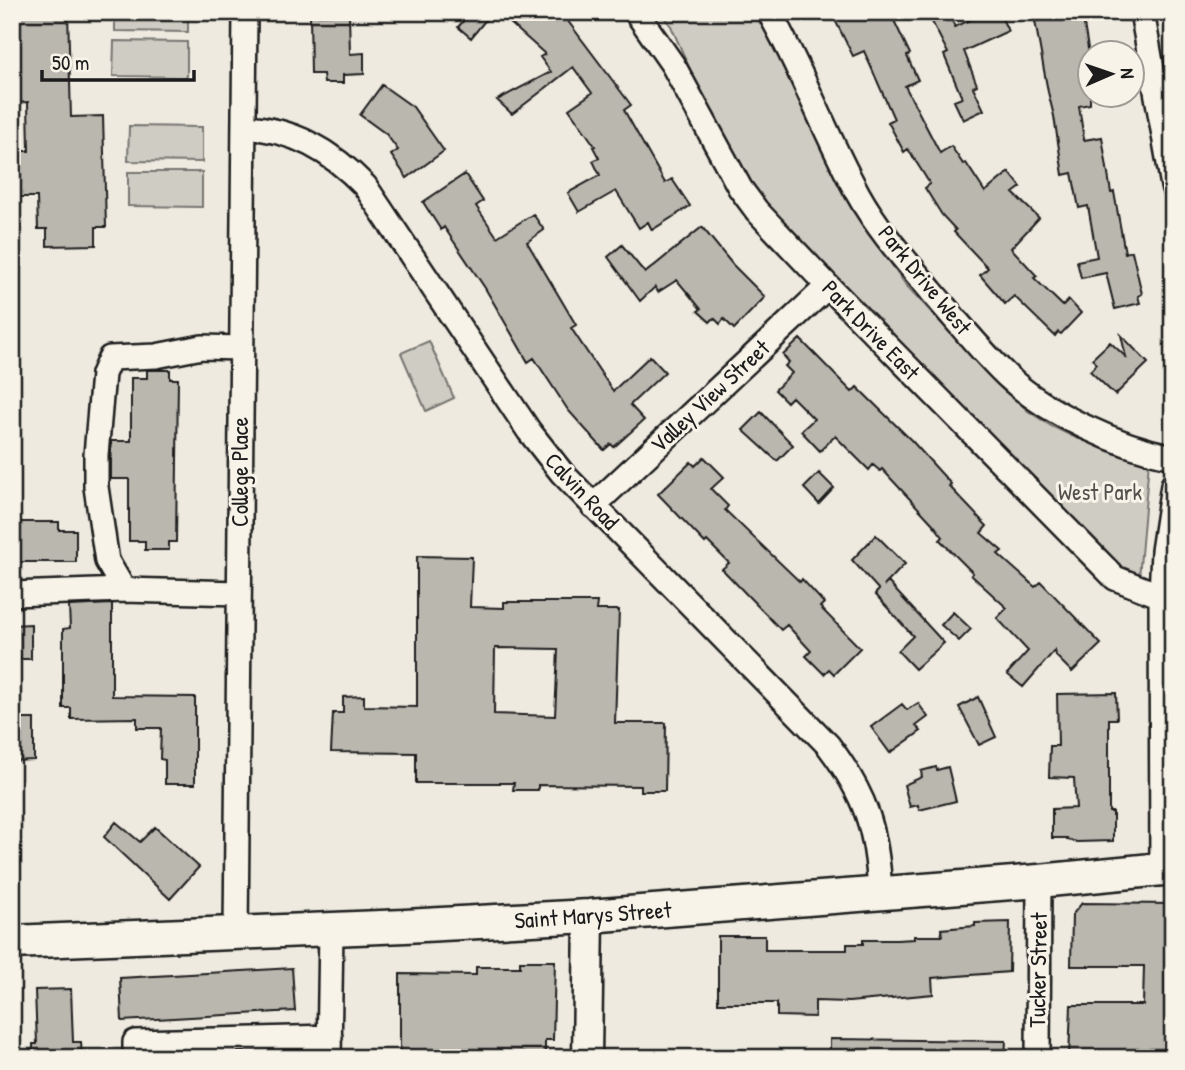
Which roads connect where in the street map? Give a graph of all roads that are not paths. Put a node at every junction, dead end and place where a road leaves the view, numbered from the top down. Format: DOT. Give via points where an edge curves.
graph roads {
  1 [pos="245,12"];
  2 [pos="636,12"];
  3 [pos="769,12"];
  4 [pos="1142,12"];
  5 [pos="244,127"];
  6 [pos="1173,186"];
  7 [pos="828,286"];
  8 [pos="241,348"];
  9 [pos="1173,457"];
  10 [pos="1173,485"];
  11 [pos="593,506"];
  12 [pos="124,590"];
  13 [pos="239,593"];
  14 [pos="12,594"];
  15 [pos="1161,596"];
  16 [pos="1167,868"];
  17 [pos="1039,881"];
  18 [pos="880,893"];
  19 [pos="589,916"];
  20 [pos="331,929"];
  21 [pos="236,933"];
  22 [pos="12,942"];
  23 [pos="329,1047"];
  24 [pos="135,1050"];
  25 [pos="587,1058"];
  26 [pos="1038,1058"];
  1 -- 5 [label="street, College Place"];
  2 -- 7 [label="street, Park Drive East" via="680,76 740,188"];
  3 -- 9 [label="street, Park Drive West" via="859,196 901,255 1008,377 1096,432"];
  4 -- 6 [label="street"];
  5 -- 8 [label="street, College Place"];
  5 -- 11 [label="street, Calvin Road" via="307,141 365,186 529,431"];
  7 -- 11 [label="street, Valley View Street"];
  7 -- 15 [label="street, Park Drive East" via="1115,578"];
  8 -- 12 [label="street" via="202,347 110,358 103,374 96,487 107,561"];
  8 -- 13 [label="street, College Place"];
  10 -- 15 [label="street"];
  11 -- 18 [label="street, Calvin Road" via="843,765 872,825"];
  12 -- 13 [label="street"];
  12 -- 14 [label="street"];
  13 -- 21 [label="street, College Place"];
  15 -- 16 [label="street"];
  16 -- 17 [label="main road, Saint Marys Street"];
  17 -- 18 [label="main road, Saint Marys Street"];
  17 -- 26 [label="street, Tucker Street"];
  18 -- 19 [label="main road, Saint Marys Street"];
  19 -- 20 [label="main road, Saint Marys Street"];
  19 -- 25 [label="street"];
  20 -- 21 [label="main road, Saint Marys Street"];
  20 -- 23 [label="street"];
  21 -- 22 [label="main road, Saint Marys Street"];
  23 -- 24 [label="street"];
}
